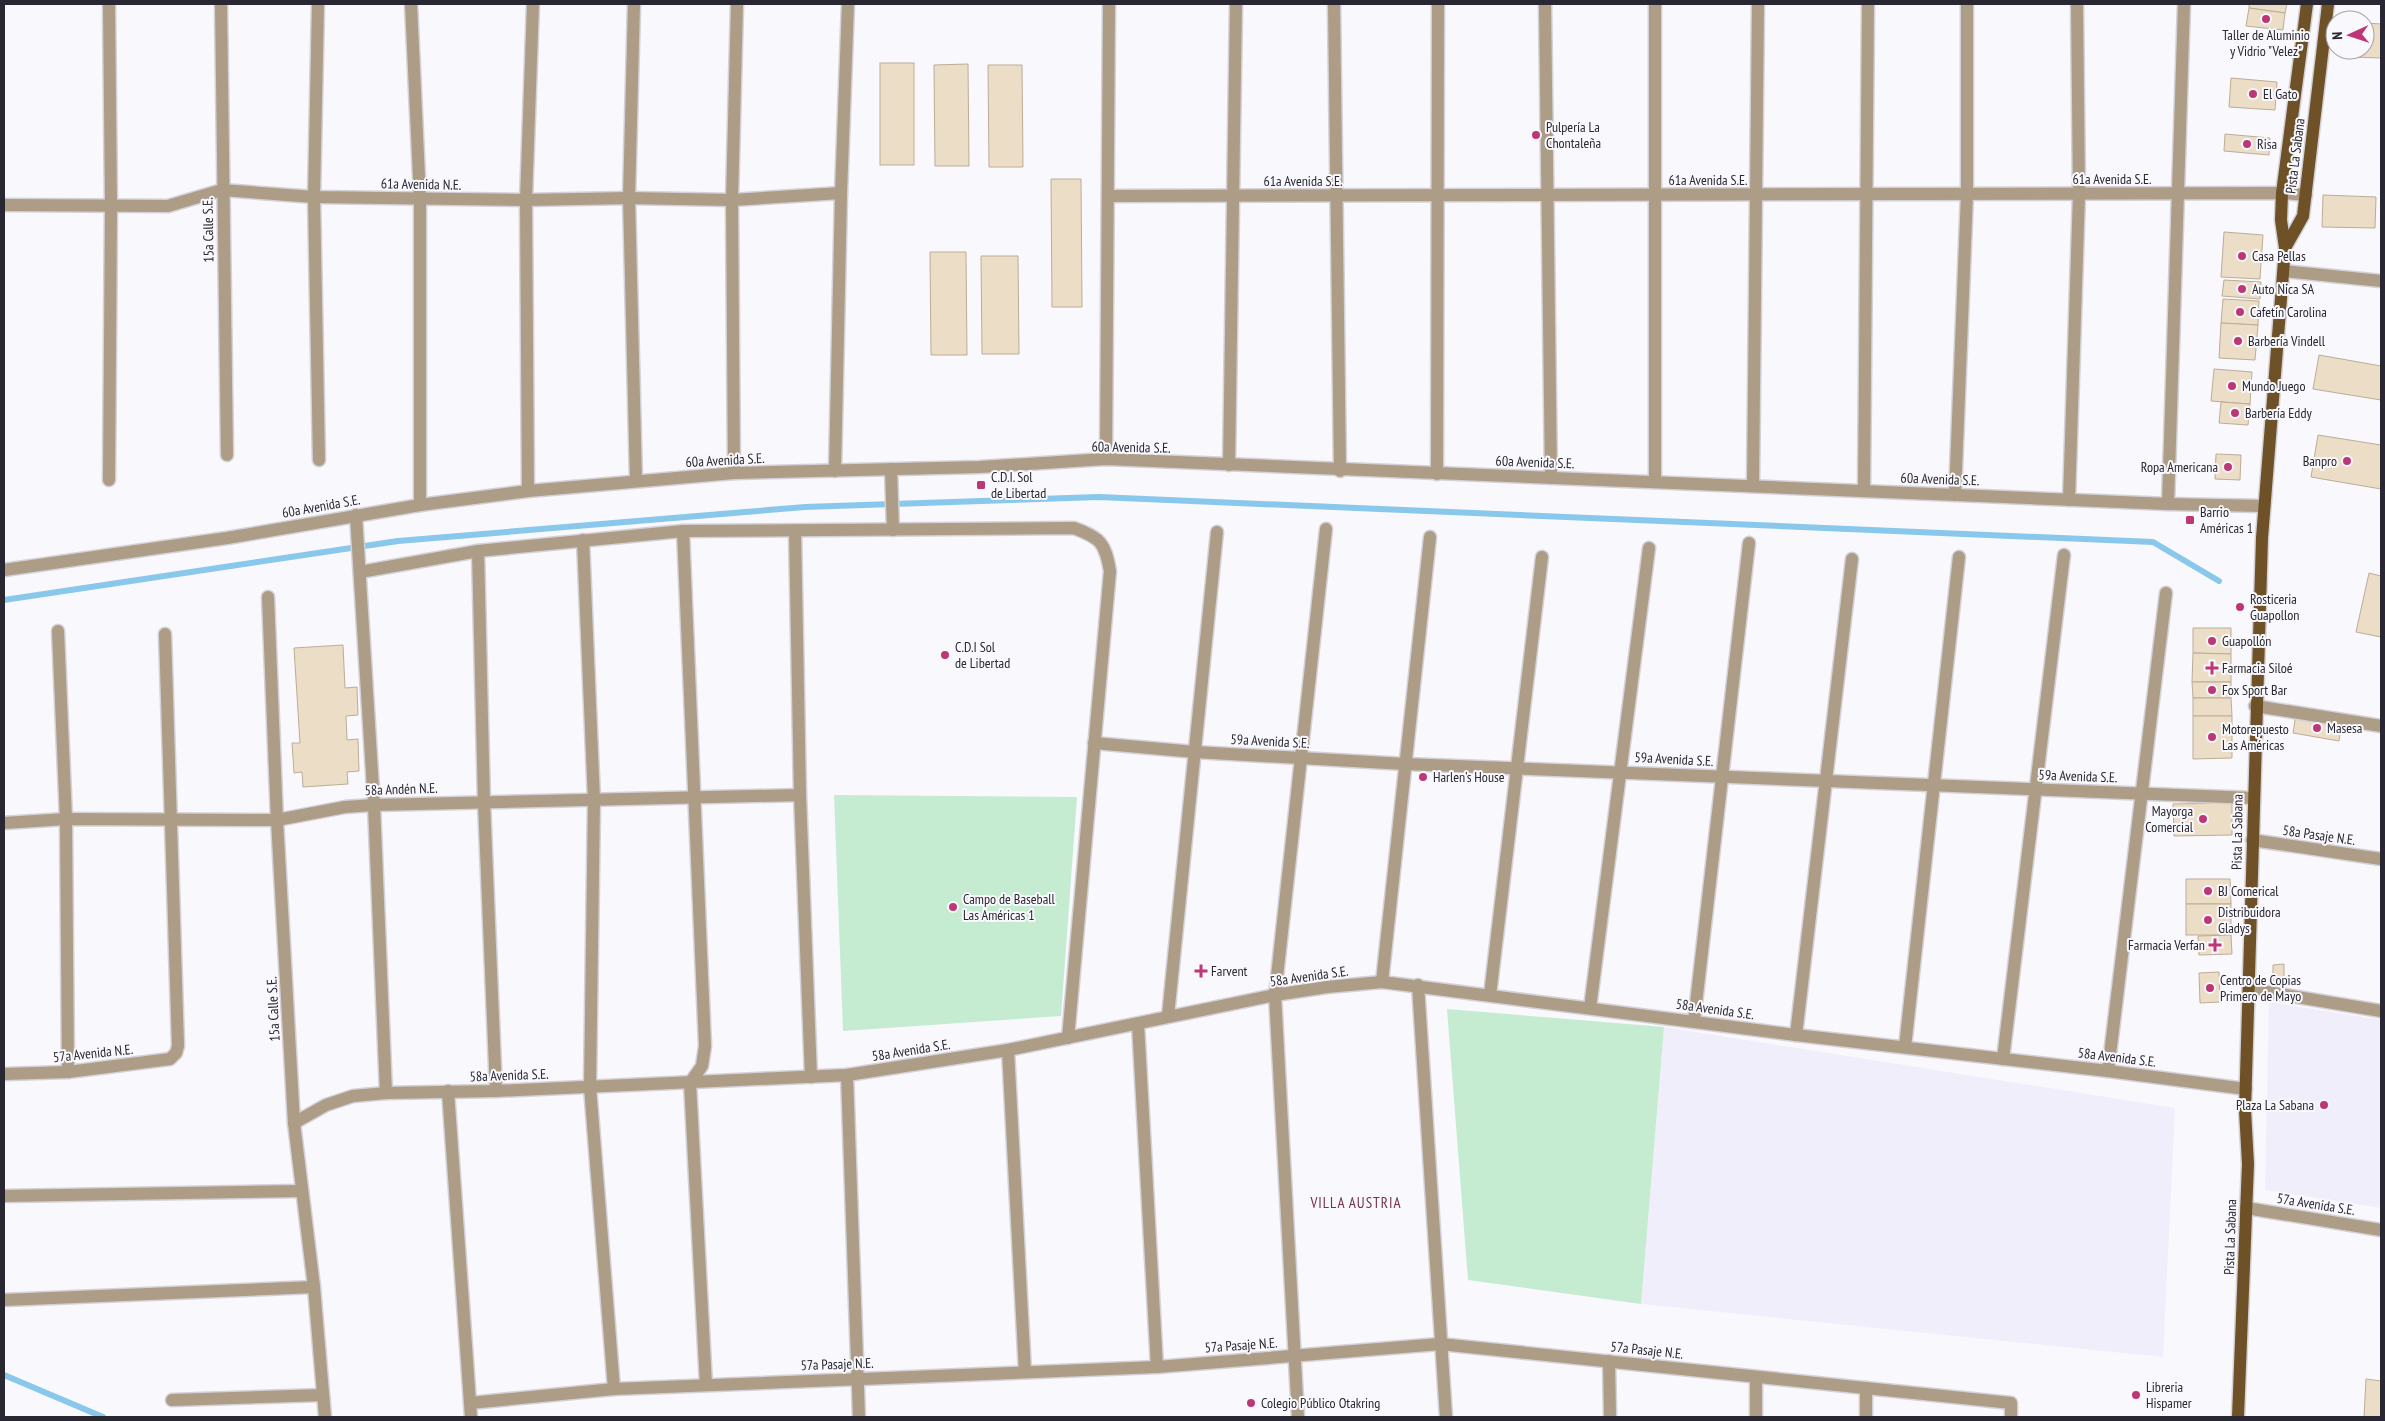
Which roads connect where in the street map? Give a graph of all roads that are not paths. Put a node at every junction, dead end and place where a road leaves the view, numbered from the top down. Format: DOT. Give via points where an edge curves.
graph roads {
  1 [pos="108,4"];
  2 [pos="221,4"];
  3 [pos="318,4"];
  4 [pos="411,4"];
  5 [pos="533,4"];
  6 [pos="634,4"];
  7 [pos="737,4"];
  8 [pos="848,4"];
  9 [pos="1109,4"];
  10 [pos="1236,4"];
  11 [pos="1334,4"];
  12 [pos="1438,4"];
  13 [pos="1545,4"];
  14 [pos="1655,4"];
  15 [pos="1758,4"];
  16 [pos="1868,4"];
  17 [pos="1968,4"];
  18 [pos="2077,4"];
  19 [pos="2184,4"];
  20 [pos="2307,4"];
  21 [pos="2328,4"];
  22 [pos="222,190"];
  23 [pos="841,193"];
  24 [pos="2177,193"];
  25 [pos="2282,193"];
  26 [pos="1867,194"];
  27 [pos="1967,194"];
  28 [pos="2078,194"];
  29 [pos="1547,195"];
  30 [pos="1654,195"];
  31 [pos="1757,195"];
  32 [pos="2306,195"];
  33 [pos="1109,196"];
  34 [pos="1232,196"];
  35 [pos="1337,196"];
  36 [pos="1439,196"];
  37 [pos="314,197"];
  38 [pos="629,198"];
  39 [pos="420,199"];
  40 [pos="526,200"];
  41 [pos="732,200"];
  42 [pos="4,205"];
  43 [pos="110,206"];
  44 [pos="2286,248"];
  45 [pos="2284,271"];
  46 [pos="2381,281"];
  47 [pos="227,455"];
  48 [pos="1106,459"];
  49 [pos="319,460"];
  50 [pos="1229,465"];
  51 [pos="891,469"];
  52 [pos="835,471"];
  53 [pos="1340,471"];
  54 [pos="734,473"];
  55 [pos="1436,474"];
  56 [pos="1551,478"];
  57 [pos="109,480"];
  58 [pos="636,480"];
  59 [pos="1655,482"];
  60 [pos="1752,486"];
  61 [pos="528,491"];
  62 [pos="1864,491"];
  63 [pos="1955,495"];
  64 [pos="2068,500"];
  65 [pos="2168,504"];
  66 [pos="420,505"];
  67 [pos="2263,506"];
  68 [pos="356,514"];
  69 [pos="1326,529"];
  70 [pos="893,530"];
  71 [pos="683,531"];
  72 [pos="795,531"];
  73 [pos="1217,532"];
  74 [pos="1430,537"];
  75 [pos="583,540"];
  76 [pos="1749,543"];
  77 [pos="1648,548"];
  78 [pos="478,550"];
  79 [pos="2064,555"];
  80 [pos="1542,557"];
  81 [pos="1959,557"];
  82 [pos="1852,559"];
  83 [pos="360,568"];
  84 [pos="4,570"];
  85 [pos="2166,593"];
  86 [pos="268,597"];
  87 [pos="58,631"];
  88 [pos="165,634"];
  89 [pos="2255,706"];
  90 [pos="2381,726"];
  91 [pos="1094,743"];
  92 [pos="1195,752"];
  93 [pos="1300,758"];
  94 [pos="1405,764"];
  95 [pos="1517,769"];
  96 [pos="1620,772"];
  97 [pos="1722,776"];
  98 [pos="1826,781"];
  99 [pos="1934,785"];
  100 [pos="2035,789"];
  101 [pos="2142,793"];
  102 [pos="800,795"];
  103 [pos="694,798"];
  104 [pos="2253,798"];
  105 [pos="594,800"];
  106 [pos="484,802"];
  107 [pos="374,805"];
  108 [pos="66,819"];
  109 [pos="173,819"];
  110 [pos="277,820"];
  111 [pos="4,823"];
  112 [pos="2252,840"];
  113 [pos="2381,859"];
  114 [pos="1382,982"];
  115 [pos="1418,985"];
  116 [pos="2250,989"];
  117 [pos="1274,995"];
  118 [pos="1490,995"];
  119 [pos="1590,1008"];
  120 [pos="2381,1011"];
  121 [pos="1168,1016"];
  122 [pos="1694,1022"];
  123 [pos="1138,1024"];
  124 [pos="1796,1035"];
  125 [pos="1068,1038"];
  126 [pos="1905,1047"];
  127 [pos="1008,1050"];
  128 [pos="2003,1059"];
  129 [pos="2108,1070"];
  130 [pos="68,1072"];
  131 [pos="4,1074"];
  132 [pos="847,1075"];
  133 [pos="811,1077"];
  134 [pos="690,1083"];
  135 [pos="590,1087"];
  136 [pos="2246,1089"];
  137 [pos="496,1091"];
  138 [pos="448,1092"];
  139 [pos="386,1093"];
  140 [pos="294,1124"];
  141 [pos="302,1192"];
  142 [pos="4,1196"];
  143 [pos="2246,1208"];
  144 [pos="2381,1230"];
  145 [pos="314,1287"];
  146 [pos="4,1300"];
  147 [pos="1440,1344"];
  148 [pos="1296,1356"];
  149 [pos="1609,1362"];
  150 [pos="1157,1367"];
  151 [pos="1026,1372"];
  152 [pos="1756,1377"];
  153 [pos="858,1379"];
  154 [pos="706,1385"];
  155 [pos="1866,1388"];
  156 [pos="614,1389"];
  157 [pos="323,1395"];
  158 [pos="172,1400"];
  159 [pos="470,1403"];
  160 [pos="325,1417"];
  161 [pos="471,1417"];
  162 [pos="859,1417"];
  163 [pos="1298,1417"];
  164 [pos="1446,1417"];
  165 [pos="1610,1417"];
  166 [pos="1756,1417"];
  167 [pos="1866,1417"];
  168 [pos="2011,1417"];
  169 [pos="2238,1417"];
  1 -- 43 [label="street"];
  2 -- 22 [label="street, 15a Calle S.E."];
  3 -- 37 [label="street"];
  4 -- 39 [label="street"];
  5 -- 40 [label="street"];
  6 -- 38 [label="street"];
  7 -- 41 [label="street"];
  8 -- 23 [label="street"];
  9 -- 33 [label="street"];
  10 -- 34 [label="street"];
  11 -- 35 [label="street"];
  12 -- 36 [label="street"];
  13 -- 29 [label="street"];
  14 -- 30 [label="street"];
  15 -- 31 [label="street"];
  16 -- 26 [label="street"];
  17 -- 27 [label="street"];
  18 -- 28 [label="street"];
  19 -- 24 [label="street"];
  20 -- 25 [label="main road, Pista La Sabana"];
  21 -- 32 [label="main road, Pista La Sabana"];
  22 -- 37 [label="street, 61a Avenida N.E."];
  22 -- 43 [label="street, 61a Avenida N.E." via="168,206"];
  22 -- 47 [label="street, 15a Calle S.E."];
  23 -- 41 [label="street, 61a Avenida N.E."];
  23 -- 52 [label="street"];
  24 -- 25 [label="street, 61a Avenida S.E."];
  24 -- 28 [label="street, 61a Avenida S.E."];
  24 -- 65 [label="street"];
  25 -- 32 [label="street, 61a Avenida S.E."];
  25 -- 44 [label="main road, Pista La Sabana" via="2281,220"];
  26 -- 27 [label="street, 61a Avenida S.E."];
  26 -- 31 [label="street, 61a Avenida S.E."];
  26 -- 62 [label="street"];
  27 -- 28 [label="street, 61a Avenida S.E."];
  27 -- 63 [label="street"];
  28 -- 64 [label="street"];
  29 -- 30 [label="street, 61a Avenida S.E."];
  29 -- 36 [label="street, 61a Avenida S.E."];
  29 -- 56 [label="street"];
  30 -- 31 [label="street, 61a Avenida S.E."];
  30 -- 59 [label="street"];
  31 -- 60 [label="street"];
  32 -- 44 [label="main road, Pista La Sabana" via="2303,216"];
  33 -- 34 [label="street, 61a Avenida S.E."];
  33 -- 48 [label="street"];
  34 -- 35 [label="street, 61a Avenida S.E."];
  34 -- 50 [label="street"];
  35 -- 36 [label="street, 61a Avenida S.E."];
  35 -- 53 [label="street"];
  36 -- 55 [label="street"];
  37 -- 39 [label="street, 61a Avenida N.E."];
  37 -- 49 [label="street"];
  38 -- 40 [label="street, 61a Avenida N.E."];
  38 -- 41 [label="street, 61a Avenida N.E."];
  38 -- 58 [label="street"];
  39 -- 40 [label="street, 61a Avenida N.E."];
  39 -- 66 [label="street"];
  40 -- 61 [label="street"];
  41 -- 54 [label="street"];
  42 -- 43 [label="street, 61a Avenida N.E."];
  43 -- 57 [label="street"];
  44 -- 45 [label="main road, Pista La Sabana"];
  45 -- 46 [label="street"];
  45 -- 67 [label="main road, Pista La Sabana"];
  48 -- 50 [label="street, 60a Avenida S.E."];
  48 -- 51 [label="street, 60a Avenida S.E."];
  50 -- 53 [label="street, 60a Avenida S.E."];
  51 -- 52 [label="street, 60a Avenida S.E."];
  51 -- 70 [label="street"];
  52 -- 54 [label="street, 60a Avenida S.E."];
  53 -- 55 [label="street, 60a Avenida S.E."];
  54 -- 58 [label="street, 60a Avenida S.E."];
  55 -- 56 [label="street, 60a Avenida S.E."];
  56 -- 59 [label="street, 60a Avenida S.E."];
  58 -- 61 [label="street, 60a Avenida S.E."];
  59 -- 60 [label="street, 60a Avenida S.E."];
  60 -- 62 [label="street, 60a Avenida S.E."];
  61 -- 66 [label="street, 60a Avenida S.E."];
  62 -- 63 [label="street, 60a Avenida S.E."];
  63 -- 64 [label="street, 60a Avenida S.E."];
  64 -- 65 [label="street, 60a Avenida S.E."];
  65 -- 67 [label="street, 60a Avenida S.E."];
  66 -- 68 [label="street, 60a Avenida S.E."];
  67 -- 89 [label="main road, Pista La Sabana"];
  68 -- 83 [label="street"];
  68 -- 84 [label="street, 60a Avenida S.E." via="227,538"];
  69 -- 93 [label="street"];
  70 -- 72 [label="street"];
  70 -- 91 [label="street" via="1074,528 1094,536 1106,549 1110,571"];
  71 -- 72 [label="street"];
  71 -- 75 [label="street"];
  71 -- 103 [label="street"];
  72 -- 102 [label="street"];
  73 -- 92 [label="street"];
  74 -- 94 [label="street"];
  75 -- 78 [label="street"];
  75 -- 105 [label="street"];
  76 -- 97 [label="street"];
  77 -- 96 [label="street"];
  78 -- 83 [label="street"];
  78 -- 106 [label="street"];
  79 -- 100 [label="street"];
  80 -- 95 [label="street"];
  81 -- 99 [label="street"];
  82 -- 98 [label="street"];
  83 -- 107 [label="street"];
  85 -- 101 [label="street"];
  86 -- 110 [label="street, 15a Calle S.E."];
  87 -- 108 [label="street"];
  88 -- 109 [label="street"];
  89 -- 90 [label="street"];
  89 -- 104 [label="main road, Pista La Sabana"];
  91 -- 92 [label="street, 59a Avenida S.E."];
  91 -- 125 [label="street"];
  92 -- 93 [label="street, 59a Avenida S.E."];
  92 -- 121 [label="street"];
  93 -- 94 [label="street, 59a Avenida S.E."];
  93 -- 117 [label="street"];
  94 -- 95 [label="street, 59a Avenida S.E."];
  94 -- 114 [label="street"];
  95 -- 96 [label="street, 59a Avenida S.E."];
  95 -- 118 [label="street"];
  96 -- 97 [label="street, 59a Avenida S.E."];
  96 -- 119 [label="street"];
  97 -- 98 [label="street, 59a Avenida S.E."];
  97 -- 122 [label="street"];
  98 -- 99 [label="street, 59a Avenida S.E."];
  98 -- 124 [label="street"];
  99 -- 100 [label="street, 59a Avenida S.E."];
  99 -- 126 [label="street"];
  100 -- 101 [label="street, 59a Avenida S.E."];
  100 -- 128 [label="street"];
  101 -- 104 [label="street, 59a Avenida S.E."];
  101 -- 129 [label="street"];
  102 -- 103 [label="street, 58a Andén N.E."];
  102 -- 133 [label="street"];
  103 -- 105 [label="street, 58a Andén N.E."];
  103 -- 134 [label="street" via="705,1046 702,1066"];
  104 -- 112 [label="main road, Pista La Sabana"];
  105 -- 106 [label="street, 58a Andén N.E."];
  105 -- 135 [label="street"];
  106 -- 107 [label="street, 58a Andén N.E."];
  106 -- 137 [label="street"];
  107 -- 110 [label="street, 58a Andén N.E."];
  107 -- 139 [label="street"];
  108 -- 109 [label="street, 58a Andén N.E."];
  108 -- 111 [label="street, 58a Andén N.E."];
  108 -- 130 [label="street"];
  109 -- 110 [label="street, 58a Andén N.E."];
  109 -- 130 [label="street, 57a Avenida N.E." via="176,1053 170,1058"];
  110 -- 140 [label="street, 15a Calle S.E."];
  112 -- 113 [label="street, 58a Pasaje N.E."];
  112 -- 116 [label="main road, Pista La Sabana"];
  114 -- 115 [label="street, 58a Avenida S.E."];
  114 -- 117 [label="street, 58a Avenida S.E."];
  115 -- 118 [label="street, 58a Avenida S.E."];
  115 -- 147 [label="street"];
  116 -- 120 [label="street"];
  116 -- 136 [label="main road, Pista La Sabana"];
  117 -- 121 [label="street, 58a Avenida S.E."];
  117 -- 148 [label="street"];
  118 -- 119 [label="street, 58a Avenida S.E."];
  119 -- 122 [label="street, 58a Avenida S.E."];
  121 -- 123 [label="street, 58a Avenida S.E."];
  122 -- 124 [label="street, 58a Avenida S.E."];
  123 -- 125 [label="street, 58a Avenida S.E."];
  123 -- 150 [label="street"];
  124 -- 126 [label="street, 58a Avenida S.E."];
  125 -- 127 [label="street, 58a Avenida S.E."];
  126 -- 128 [label="street, 58a Avenida S.E."];
  127 -- 132 [label="street, 58a Avenida S.E."];
  127 -- 151 [label="street"];
  128 -- 129 [label="street, 58a Avenida S.E."];
  129 -- 136 [label="street, 58a Avenida S.E."];
  130 -- 131 [label="street, 57a Avenida N.E."];
  132 -- 133 [label="street, 58a Avenida S.E."];
  132 -- 153 [label="street"];
  133 -- 134 [label="street, 58a Avenida S.E."];
  134 -- 135 [label="street, 58a Avenida S.E."];
  134 -- 154 [label="street"];
  135 -- 137 [label="street, 58a Avenida S.E."];
  135 -- 156 [label="street"];
  136 -- 143 [label="main road, Pista La Sabana"];
  137 -- 138 [label="street, 58a Avenida S.E."];
  138 -- 139 [label="street, 58a Avenida S.E."];
  138 -- 159 [label="street"];
  139 -- 140 [label="street, 58a Avenida S.E." via="353,1096 326,1105"];
  140 -- 141 [label="street, 15a Calle S.E."];
  141 -- 142 [label="street"];
  141 -- 145 [label="street, 15a Calle S.E."];
  143 -- 144 [label="street, 57a Avenida S.E."];
  143 -- 169 [label="main road, Pista La Sabana"];
  145 -- 146 [label="street"];
  145 -- 157 [label="street, 15a Calle S.E."];
  147 -- 148 [label="street, 57a Pasaje N.E."];
  147 -- 149 [label="street, 57a Pasaje N.E."];
  147 -- 164 [label="street"];
  148 -- 150 [label="street, 57a Pasaje N.E."];
  148 -- 163 [label="street"];
  149 -- 152 [label="street, 57a Pasaje N.E."];
  149 -- 165 [label="street"];
  150 -- 151 [label="street, 57a Pasaje N.E."];
  151 -- 153 [label="street, 57a Pasaje N.E."];
  152 -- 155 [label="street, 57a Pasaje N.E."];
  152 -- 166 [label="street"];
  153 -- 154 [label="street, 57a Pasaje N.E."];
  153 -- 162 [label="street"];
  154 -- 156 [label="street, 57a Pasaje N.E."];
  155 -- 167 [label="street"];
  155 -- 168 [label="street, 57a Pasaje N.E." via="2011,1403"];
  156 -- 159 [label="street, 57a Pasaje N.E."];
  157 -- 158 [label="street"];
  157 -- 160 [label="street, 15a Calle S.E."];
  159 -- 161 [label="street"];
}
